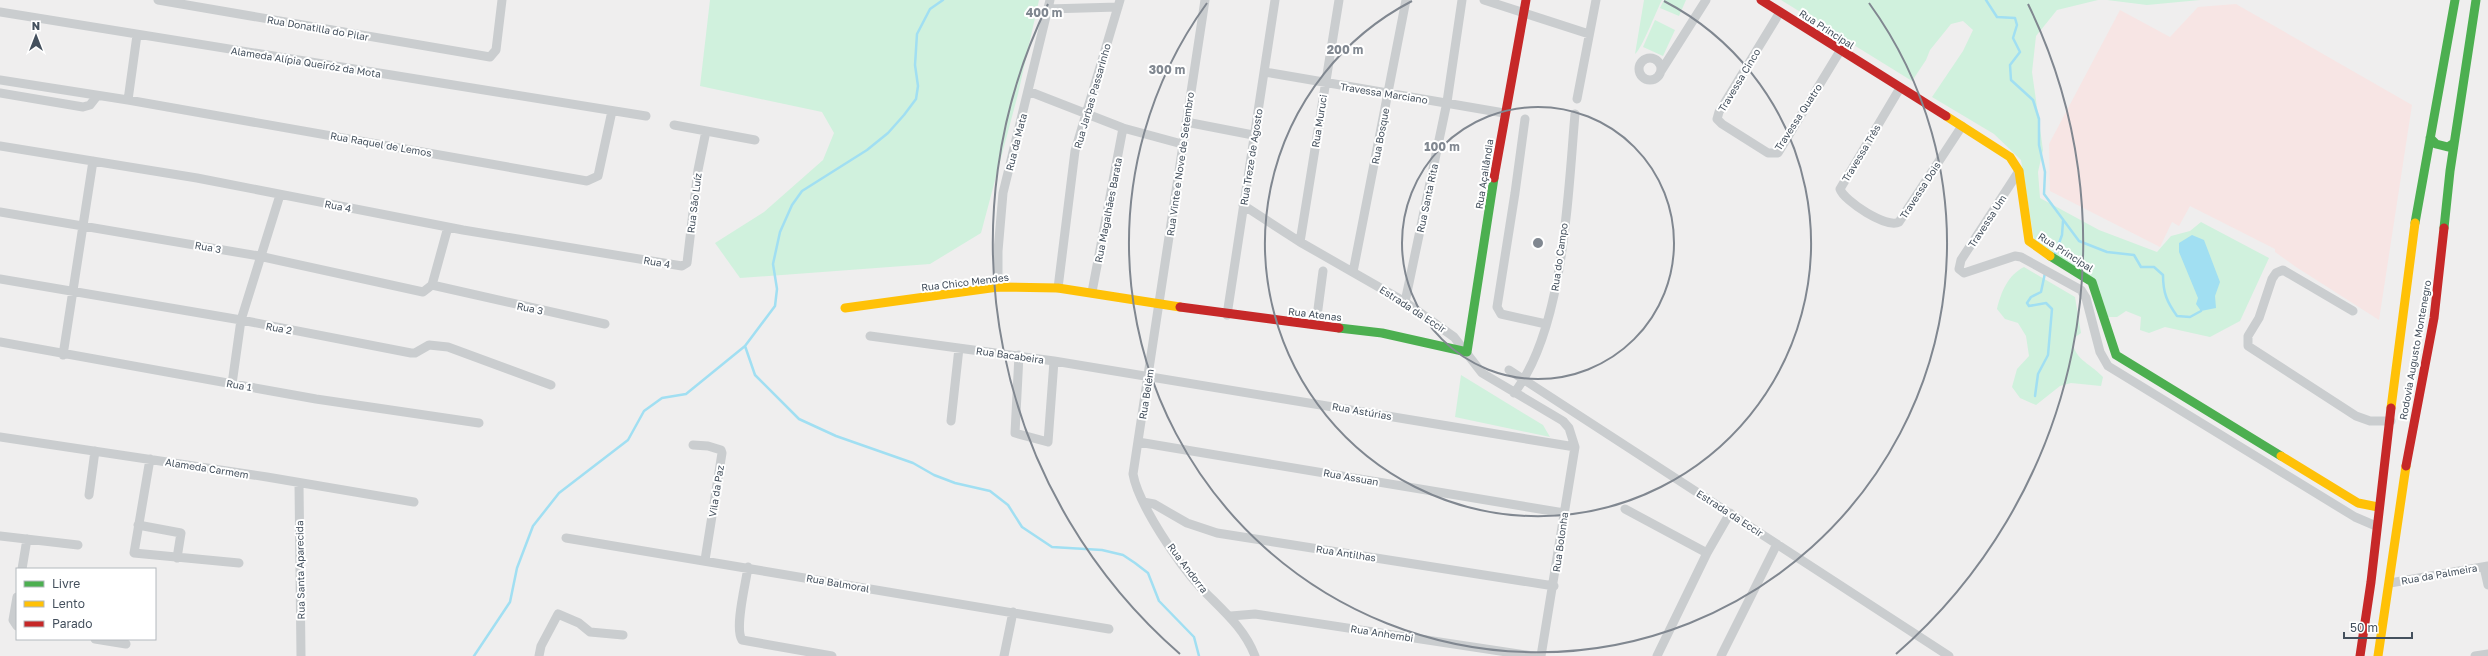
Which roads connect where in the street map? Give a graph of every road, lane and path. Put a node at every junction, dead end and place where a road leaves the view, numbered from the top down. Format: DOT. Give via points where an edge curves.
graph roads {
  1 [pos="158,0"];
  2 [pos="502,0"];
  3 [pos="1204,0"];
  4 [pos="1275,0"];
  5 [pos="1339,0"];
  6 [pos="1406,0"];
  7 [pos="1462,0"];
  8 [pos="1484,0"];
  9 [pos="1526,0"];
  10 [pos="1596,0"];
  11 [pos="1706,0"];
  12 [pos="1761,0"];
  13 [pos="2455,0"];
  14 [pos="2476,0"];
  15 [pos="1119,3"];
  16 [pos="211,4"];
  17 [pos="1049,4"];
  18 [pos="0,12"];
  19 [pos="1780,12"];
  20 [pos="1522,14"];
  21 [pos="1589,34"];
  22 [pos="137,35"];
  23 [pos="1840,51"];
  24 [pos="1660,71"];
  25 [pos="1265,72"];
  26 [pos="0,80"];
  27 [pos="1325,84"];
  28 [pos="1900,88"];
  29 [pos="1028,91"];
  30 [pos="1388,92"];
  31 [pos="0,93"];
  32 [pos="97,96"];
  33 [pos="1577,99"];
  34 [pos="128,100"];
  35 [pos="1447,102"];
  36 [pos="612,111"];
  37 [pos="1504,113"];
  38 [pos="1575,114"];
  39 [pos="1085,115"];
  40 [pos="646,116"];
  41 [pos="1525,119"];
  42 [pos="1186,122"];
  43 [pos="674,125"];
  44 [pos="1962,126"];
  45 [pos="1123,128"];
  46 [pos="706,131"];
  47 [pos="1254,135"];
  48 [pos="1744,138"];
  49 [pos="2430,138"];
  50 [pos="755,140"];
  51 [pos="2454,142"];
  52 [pos="1182,144"];
  53 [pos="0,146"];
  54 [pos="93,161"];
  55 [pos="2019,171"];
  56 [pos="280,195"];
  57 [pos="1243,205"];
  58 [pos="1865,210"];
  59 [pos="0,212"];
  60 [pos="84,225"];
  61 [pos="448,227"];
  62 [pos="1300,242"];
  63 [pos="259,256"];
  64 [pos="676,265"];
  65 [pos="1323,271"];
  66 [pos="1353,272"];
  67 [pos="0,279"];
  68 [pos="432,285"];
  69 [pos="998,287"];
  70 [pos="1058,288"];
  71 [pos="73,291"];
  72 [pos="1092,292"];
  73 [pos="1405,302"];
  74 [pos="1159,304"];
  75 [pos="845,308"];
  76 [pos="2353,311"];
  77 [pos="1227,315"];
  78 [pos="242,320"];
  79 [pos="604,324"];
  80 [pos="1316,324"];
  81 [pos="1546,324"];
  82 [pos="870,336"];
  83 [pos="0,342"];
  84 [pos="959,348"];
  85 [pos="1467,352"];
  86 [pos="63,355"];
  87 [pos="1020,355"];
  88 [pos="1054,361"];
  89 [pos="1509,370"];
  90 [pos="1149,376"];
  91 [pos="1524,380"];
  92 [pos="232,384"];
  93 [pos="551,385"];
  94 [pos="1514,393"];
  95 [pos="2200,405"];
  96 [pos="2192,417"];
  97 [pos="951,421"];
  98 [pos="479,422"];
  99 [pos="2402,422"];
  100 [pos="1569,428"];
  101 [pos="0,437"];
  102 [pos="1138,442"];
  103 [pos="693,445"];
  104 [pos="1575,447"];
  105 [pos="95,451"];
  106 [pos="150,459"];
  107 [pos="299,484"];
  108 [pos="2344,493"];
  109 [pos="89,495"];
  110 [pos="1141,499"];
  111 [pos="414,502"];
  112 [pos="2334,505"];
  113 [pos="2378,507"];
  114 [pos="1625,509"];
  115 [pos="1564,513"];
  116 [pos="1730,513"];
  117 [pos="138,525"];
  118 [pos="2376,526"];
  119 [pos="0,536"];
  120 [pos="27,538"];
  121 [pos="566,538"];
  122 [pos="1778,544"];
  123 [pos="78,545"];
  124 [pos="1707,553"];
  125 [pos="178,558"];
  126 [pos="705,560"];
  127 [pos="239,563"];
  128 [pos="2486,566"];
  129 [pos="748,567"];
  130 [pos="22,568"];
  131 [pos="2390,582"];
  132 [pos="2488,585"];
  133 [pos="1554,586"];
  134 [pos="16,604"];
  135 [pos="1013,612"];
  136 [pos="1231,616"];
  137 [pos="16,624"];
  138 [pos="1109,629"];
  139 [pos="623,634"];
  140 [pos="100,640"];
  141 [pos="126,644"];
  142 [pos="2488,654"];
  143 [pos="300,656"];
  144 [pos="539,656"];
  145 [pos="832,656"];
  146 [pos="1004,656"];
  147 [pos="1255,656"];
  148 [pos="1533,656"];
  149 [pos="1541,656"];
  150 [pos="1657,656"];
  151 [pos="1722,656"];
  152 [pos="1949,656"];
  153 [pos="2360,656"];
  154 [pos="2378,656"];
  155 [pos="2475,656"];
  1 -- 16 [label="street, Rua Donatilla do Pilar"];
  2 -- 16 [label="street, Rua Donatilla do Pilar" via="495,53 490,57"];
  3 -- 42 [label="street, Rua Vinte e Nove de Setembro"];
  4 -- 25 [label="street, Rua Treze de Agosto"];
  5 -- 27 [label="street, Rua Muruci"];
  6 -- 30 [label="street, Rua Bosque"];
  7 -- 35 [label="street, Rua Santa Rita"];
  8 -- 20 [label="street"];
  9 -- 20 [label="street, Rua Açailândia"];
  10 -- 21 [label="street"];
  11 -- 24 [label="street"];
  12 -- 19 [label="street, Rua Principal"];
  13 -- 49 [label="street, Rodovia Augusto Montenegro"];
  14 -- 51 [label="street, Rodovia Augusto Montenegro"];
  15 -- 17 [label="street"];
  15 -- 39 [label="street, Rua Jarbas Passarinho"];
  17 -- 29 [label="street, Rua da Mata"];
  18 -- 22 [label="street, Alameda Alípia Queiróz da Mota"];
  19 -- 23 [label="street, Rua Principal"];
  19 -- 48 [label="street, Travessa Cinco" via="1719,112 1717,119"];
  20 -- 21 [label="street"];
  20 -- 37 [label="street, Rua Açailândia"];
  21 -- 33 [label="street"];
  22 -- 34 [label="street"];
  22 -- 36 [label="street, Alameda Alípia Queiróz da Mota"];
  23 -- 28 [label="street, Rua Principal"];
  23 -- 48 [label="street, Travessa Quatro" via="1778,153 1768,153"];
  25 -- 27 [label="street, Travessa Marciano"];
  25 -- 47 [label="street, Rua Treze de Agosto"];
  26 -- 32 [label="street, Rua Raquel de Lemos"];
  27 -- 30 [label="street, Travessa Marciano"];
  27 -- 62 [label="street, Rua Muruci"];
  28 -- 44 [label="street, Rua Principal"];
  28 -- 58 [label="street, Travessa Três" via="1840,189 1844,198"];
  29 -- 39 [label="street"];
  29 -- 69 [label="street, Rua da Mata" via="1003,193"];
  30 -- 35 [label="street, Travessa Marciano"];
  30 -- 66 [label="street, Rua Bosque"];
  31 -- 32 [label="street" via="83,106 90,105"];
  32 -- 34 [label="street, Rua Raquel de Lemos"];
  34 -- 36 [label="street, Rua Raquel de Lemos" via="587,181 598,176"];
  35 -- 37 [label="street, Travessa Marciano"];
  35 -- 73 [label="street, Rua Santa Rita"];
  36 -- 40 [label="street, Alameda Alípia Queiróz da Mota"];
  37 -- 85 [label="street, Rua Açailândia"];
  38 -- 81 [label="street, Rua do Campo" via="1562,242 1552,304"];
  39 -- 45 [label="street"];
  39 -- 70 [label="street, Rua Jarbas Passarinho" via="1075,151"];
  41 -- 81 [label="street" via="1497,307 1501,314"];
  42 -- 47 [label="street"];
  42 -- 52 [label="street, Rua Vinte e Nove de Setembro"];
  43 -- 46 [label="street"];
  44 -- 55 [label="street, Rua Principal" via="2003,151"];
  44 -- 58 [label="street, Travessa Dois" via="1899,222 1886,224"];
  45 -- 52 [label="street"];
  45 -- 72 [label="street, Rua Magalhães Barata"];
  46 -- 50 [label="street"];
  46 -- 64 [label="street, Rua São Luíz" via="698,170 687,263 684,266"];
  47 -- 57 [label="street, Rua Treze de Agosto"];
  49 -- 51 [label="street" via="2440,146 2448,147"];
  49 -- 99 [label="street, Rodovia Augusto Montenegro" via="2415,222"];
  51 -- 99 [label="street, Rodovia Augusto Montenegro" via="2434,318"];
  52 -- 74 [label="street, Rua Vinte e Nove de Setembro"];
  53 -- 54 [label="street, Rua 4"];
  54 -- 56 [label="street, Rua 4"];
  54 -- 60 [label="street"];
  55 -- 95 [label="street, Rua Principal" via="2029,241 2092,282 2114,353"];
  55 -- 96 [label="street, Travessa Um" via="1961,260 1961,272 2015,256 2081,290 2086,298 2104,362"];
  56 -- 61 [label="street, Rua 4"];
  56 -- 63 [label="street"];
  57 -- 62 [label="street, Estrada da Eccir"];
  57 -- 77 [label="street, Rua Treze de Agosto"];
  59 -- 60 [label="street, Rua 3"];
  60 -- 63 [label="street, Rua 3"];
  60 -- 71 [label="street"];
  61 -- 64 [label="street, Rua 4"];
  61 -- 68 [label="street"];
  62 -- 66 [label="street, Estrada da Eccir"];
  63 -- 68 [label="street, Rua 3" via="414,292 423,292"];
  63 -- 78 [label="street"];
  65 -- 80 [label="street"];
  66 -- 73 [label="street, Estrada da Eccir"];
  67 -- 71 [label="street, Rua 2"];
  68 -- 79 [label="street, Rua 3"];
  69 -- 70 [label="street, Rua Chico Mendes"];
  69 -- 75 [label="street, Rua Chico Mendes"];
  70 -- 72 [label="street, Rua Chico Mendes"];
  71 -- 78 [label="street, Rua 2"];
  71 -- 86 [label="street"];
  72 -- 74 [label="street, Rua Chico Mendes"];
  73 -- 85 [label="street, Estrada da Eccir" via="1454,337"];
  74 -- 77 [label="street, Rua Atenas"];
  74 -- 90 [label="street, Rua Belém"];
  76 -- 99 [label="street" via="2283,270 2276,273 2272,279 2261,312 2248,336 2248,346 2356,416 2370,421"];
  77 -- 80 [label="street, Rua Atenas"];
  78 -- 92 [label="street"];
  78 -- 93 [label="street, Rua 2" via="411,353 429,345 448,347"];
  80 -- 85 [label="street, Rua Atenas" via="1382,333"];
  81 -- 91 [label="street, Rua do Campo" via="1533,363"];
  82 -- 84 [label="street, Rua Bacabeira"];
  83 -- 86 [label="street, Rua 1"];
  84 -- 87 [label="street, Rua Bacabeira"];
  84 -- 97 [label="street"];
  85 -- 94 [label="street, Estrada da Eccir" via="1482,373"];
  86 -- 92 [label="street, Rua 1" via="170,371"];
  87 -- 88 [label="street, Rua Bacabeira"];
  87 -- 88 [label="street" via="1016,435 1048,442"];
  88 -- 90 [label="street, Rua Bacabeira"];
  89 -- 91 [label="street, Estrada da Eccir"];
  90 -- 102 [label="street, Rua Belém"];
  90 -- 104 [label="street, Rua Astúrias"];
  91 -- 94 [label="street, Rua do Campo"];
  91 -- 116 [label="street, Estrada da Eccir"];
  92 -- 98 [label="street, Rua 1" via="391,411"];
  94 -- 100 [label="street, Estrada da Eccir"];
  95 -- 96 [label="street"];
  95 -- 108 [label="street, Rua Principal"];
  96 -- 112 [label="street"];
  99 -- 113 [label="street, Rodovia Augusto Montenegro"];
  99 -- 131 [label="street, Rodovia Augusto Montenegro"];
  100 -- 104 [label="street, Rua Bolonha"];
  101 -- 105 [label="street, Alameda Carmem"];
  102 -- 110 [label="street, Rua Belém" via="1133,474"];
  102 -- 115 [label="street, Rua Assuan"];
  103 -- 126 [label="street, Vila da Paz" via="708,446 721,450 722,453"];
  104 -- 115 [label="street, Rua Bolonha"];
  105 -- 106 [label="street, Alameda Carmem"];
  105 -- 109 [label="street"];
  106 -- 107 [label="street, Alameda Carmem"];
  106 -- 117 [label="street"];
  107 -- 111 [label="street, Alameda Carmem"];
  107 -- 143 [label="street, Rua Santa Aparecida"];
  108 -- 112 [label="street" via="2339,494"];
  108 -- 113 [label="street, Rua Principal" via="2358,503"];
  110 -- 133 [label="street, Rua Antilhas" via="1187,523 1217,533"];
  110 -- 136 [label="street, Rua Andorra" via="1150,516 1199,585"];
  112 -- 118 [label="street"];
  113 -- 118 [label="street, Rodovia Augusto Montenegro"];
  114 -- 124 [label="street"];
  115 -- 133 [label="street, Rua Bolonha"];
  116 -- 122 [label="street, Estrada da Eccir"];
  116 -- 124 [label="street"];
  117 -- 125 [label="street" via="178,531 181,536"];
  117 -- 125 [label="street" via="134,553"];
  118 -- 153 [label="street, Rodovia Augusto Montenegro"];
  119 -- 120 [label="street"];
  120 -- 123 [label="street"];
  120 -- 130 [label="street"];
  121 -- 126 [label="street, Rua Balmoral"];
  122 -- 151 [label="street"];
  122 -- 152 [label="street, Estrada da Eccir"];
  124 -- 150 [label="street"];
  125 -- 127 [label="street"];
  126 -- 129 [label="street, Rua Balmoral"];
  128 -- 131 [label="street, Rua da Palmeira"];
  128 -- 132 [label="street"];
  129 -- 135 [label="street, Rua Balmoral"];
  129 -- 145 [label="street" via="739,624 739,636 742,640"];
  131 -- 154 [label="street, Rodovia Augusto Montenegro"];
  133 -- 149 [label="street, Rua Bolonha"];
  134 -- 137 [label="street" via="13,620"];
  135 -- 138 [label="street, Rua Balmoral"];
  135 -- 146 [label="street"];
  136 -- 147 [label="street, Rua Andorra" via="1245,635"];
  136 -- 148 [label="street, Rua Anhembi" via="1255,614"];
  139 -- 144 [label="street" via="590,632 562,615 556,615"];
  140 -- 141 [label="street"];
  142 -- 155 [label="street"];
}
